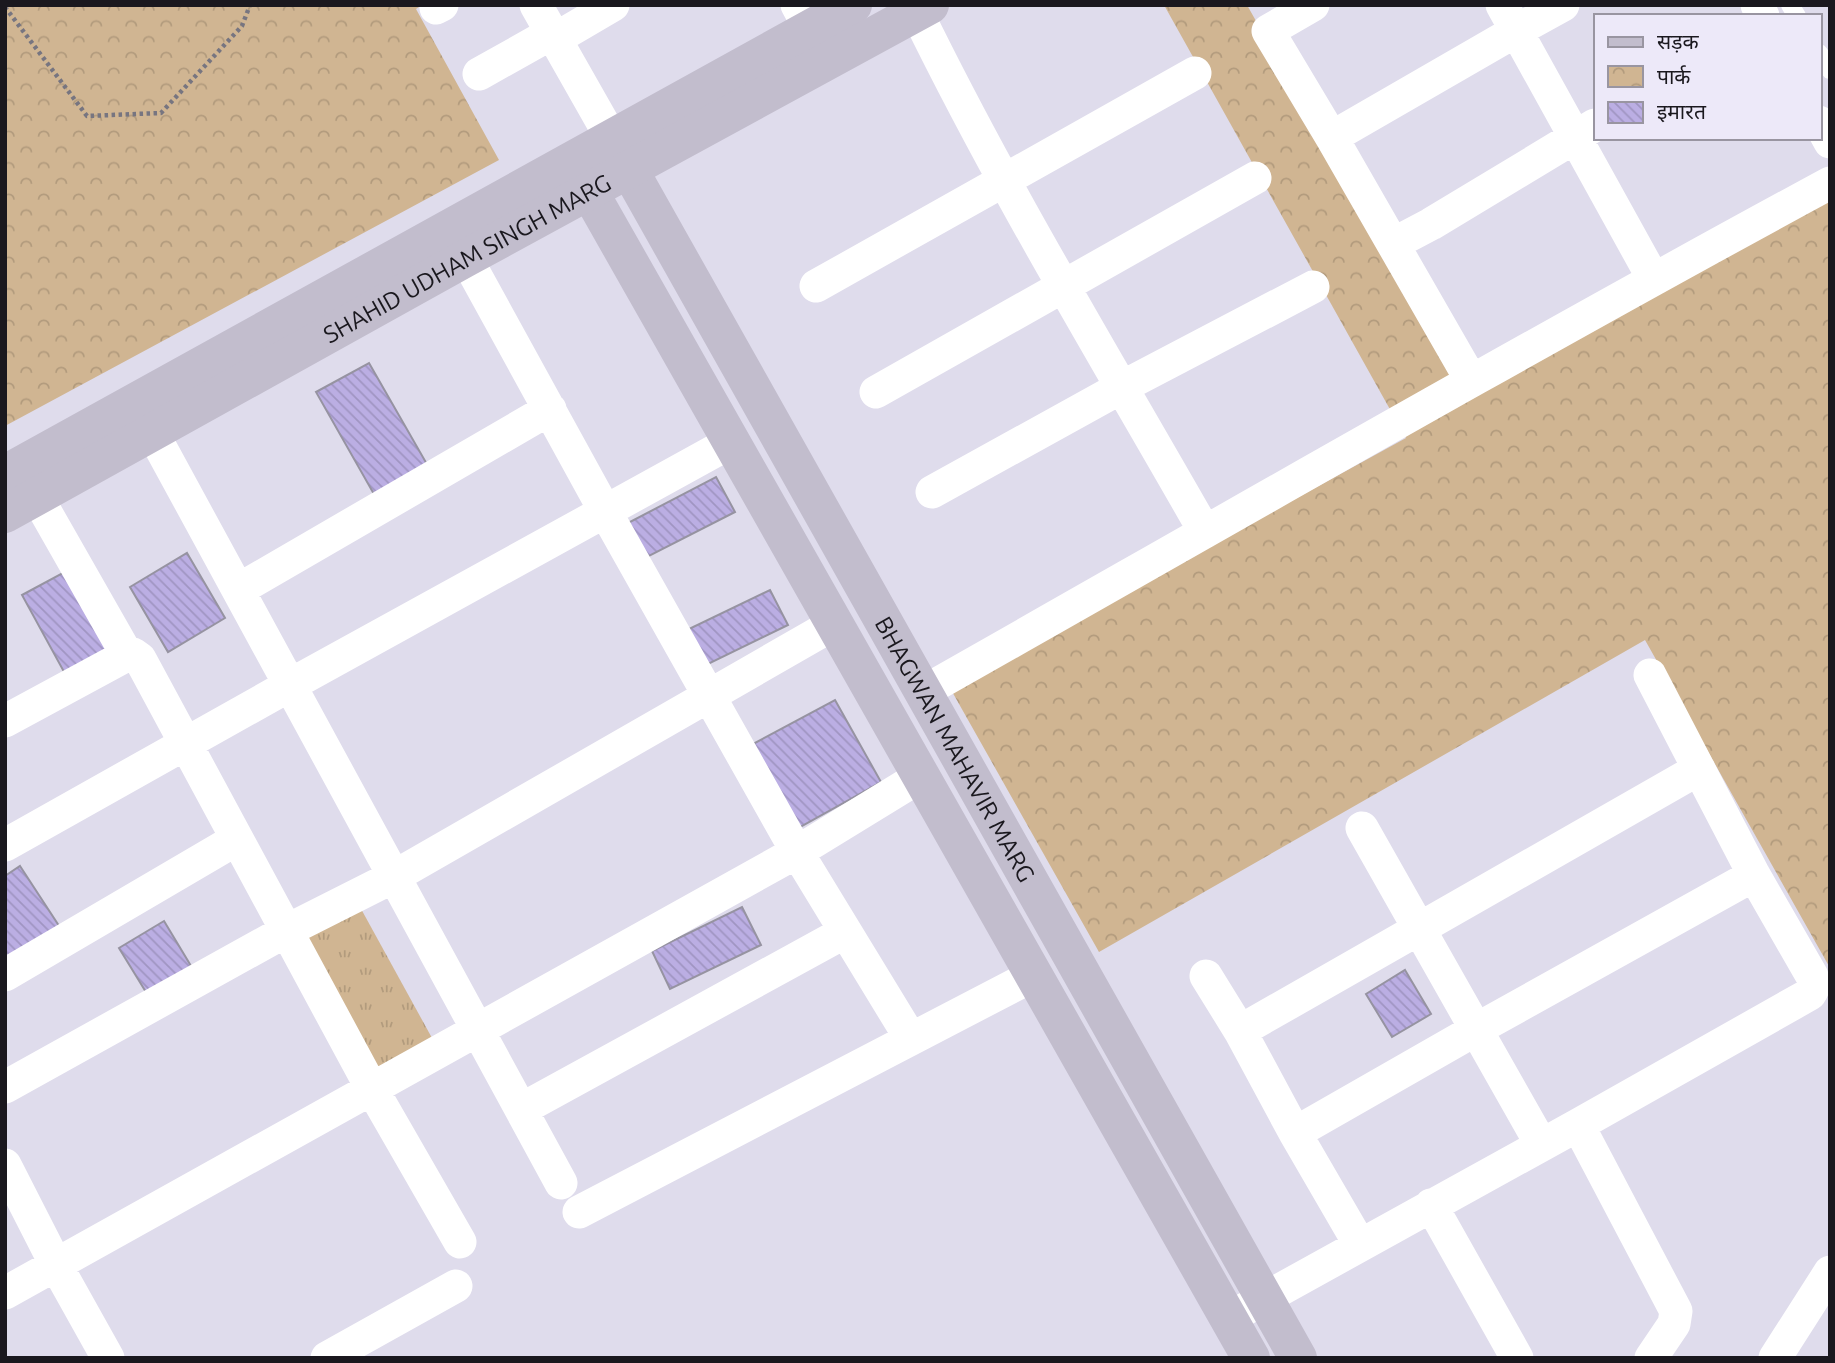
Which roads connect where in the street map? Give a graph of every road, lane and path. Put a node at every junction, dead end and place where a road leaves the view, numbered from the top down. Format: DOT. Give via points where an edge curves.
graph roads {
  1 [pos="250,5"];
  2 [pos="613,5"];
  3 [pos="853,5"];
  4 [pos="1313,5"];
  5 [pos="1563,5"];
  6 [pos="5,7"];
  7 [pos="923,9"];
  8 [pos="804,17"];
  9 [pos="1509,18"];
  10 [pos="547,26"];
  11 [pos="1195,73"];
  12 [pos="479,74"];
  13 [pos="1821,126"];
  14 [pos="1585,131"];
  15 [pos="1336,135"];
  16 [pos="1830,142"];
  17 [pos="621,154"];
  18 [pos="580,176"];
  19 [pos="1255,178"];
  20 [pos="1003,180"];
  21 [pos="1830,183"];
  22 [pos="1393,244"];
  23 [pos="467,258"];
  24 [pos="1653,278"];
  25 [pos="816,286"];
  26 [pos="1064,287"];
  27 [pos="1313,287"];
  28 [pos="1471,380"];
  29 [pos="1122,387"];
  30 [pos="876,393"];
  31 [pos="550,409"];
  32 [pos="152,432"];
  33 [pos="731,442"];
  34 [pos="5,474"];
  35 [pos="932,492"];
  36 [pos="21,506"];
  37 [pos="605,511"];
  38 [pos="1205,532"];
  39 [pos="238,590"];
  40 [pos="834,624"];
  41 [pos="127,655"];
  42 [pos="1650,675"];
  43 [pos="290,685"];
  44 [pos="923,692"];
  45 [pos="709,696"];
  46 [pos="5,721"];
  47 [pos="185,744"];
  48 [pos="1699,769"];
  49 [pos="921,776"];
  50 [pos="1362,828"];
  51 [pos="237,839"];
  52 [pos="5,845"];
  53 [pos="797,852"];
  54 [pos="1754,875"];
  55 [pos="395,876"];
  56 [pos="1420,928"];
  57 [pos="286,931"];
  58 [pos="845,932"];
  59 [pos="5,975"];
  60 [pos="1034,975"];
  61 [pos="1206,976"];
  62 [pos="478,1028"];
  63 [pos="1477,1029"];
  64 [pos="1240,1031"];
  65 [pos="911,1039"];
  66 [pos="5,1087"];
  67 [pos="372,1089"];
  68 [pos="522,1109"];
  69 [pos="1578,1125"];
  70 [pos="1296,1133"];
  71 [pos="1541,1144"];
  72 [pos="5,1165"];
  73 [pos="561,1183"];
  74 [pos="1431,1205"];
  75 [pos="579,1212"];
  76 [pos="460,1242"];
  77 [pos="1360,1245"];
  78 [pos="56,1265"];
  79 [pos="1830,1272"];
  80 [pos="456,1286"];
  81 [pos="5,1293"];
  82 [pos="1265,1298"];
  83 [pos="1229,1318"];
  84 [pos="108,1358"];
  85 [pos="327,1358"];
  86 [pos="1251,1358"];
  87 [pos="1298,1358"];
  88 [pos="1517,1358"];
  89 [pos="1651,1358"];
  90 [pos="1775,1358"];
  1 -- 6 [label="path" via="242,26 161,113 87,116"];
  2 -- 10 [label="street"];
  3 -- 8 [label="street, SHAHID UDHAM SINGH MARG"];
  4 -- 15 [label="street" via="1268,31"];
  5 -- 9 [label="street"];
  7 -- 17 [label="street, SHAHID UDHAM SINGH MARG"];
  7 -- 20 [label="street" via="946,74"];
  8 -- 17 [label="street, SHAHID UDHAM SINGH MARG"];
  9 -- 14 [label="street"];
  9 -- 15 [label="street"];
  10 -- 12 [label="street"];
  10 -- 17 [label="street"];
  11 -- 20 [label="street"];
  13 -- 16 [label="street"];
  14 -- 22 [label="street"];
  14 -- 24 [label="street"];
  15 -- 22 [label="street"];
  17 -- 18 [label="street, SHAHID UDHAM SINGH MARG"];
  17 -- 44 [label="street, BHAGWAN MAHAVIR MARG"];
  18 -- 23 [label="street, SHAHID UDHAM SINGH MARG"];
  18 -- 33 [label="street, BHAGWAN MAHAVIR MARG"];
  18 -- 34 [label="street, SHAHID UDHAM SINGH MARG"];
  19 -- 26 [label="street"];
  20 -- 25 [label="street"];
  20 -- 26 [label="street"];
  21 -- 24 [label="street"];
  22 -- 28 [label="street"];
  23 -- 31 [label="street"];
  23 -- 32 [label="street, SHAHID UDHAM SINGH MARG"];
  24 -- 28 [label="street"];
  26 -- 29 [label="street"];
  26 -- 30 [label="street"];
  27 -- 29 [label="street"];
  28 -- 38 [label="street"];
  29 -- 35 [label="street"];
  29 -- 38 [label="street"];
  31 -- 37 [label="street"];
  31 -- 39 [label="street"];
  32 -- 36 [label="street, SHAHID UDHAM SINGH MARG"];
  32 -- 39 [label="street"];
  33 -- 37 [label="street"];
  33 -- 40 [label="street, BHAGWAN MAHAVIR MARG"];
  36 -- 41 [label="street"];
  37 -- 43 [label="street"];
  37 -- 45 [label="street"];
  38 -- 44 [label="street"];
  39 -- 43 [label="street"];
  40 -- 45 [label="street"];
  40 -- 49 [label="street, BHAGWAN MAHAVIR MARG"];
  41 -- 46 [label="street"];
  41 -- 47 [label="street" via="140,659"];
  42 -- 48 [label="street"];
  43 -- 47 [label="street"];
  43 -- 55 [label="street"];
  44 -- 82 [label="street, BHAGWAN MAHAVIR MARG"];
  45 -- 53 [label="street"];
  45 -- 55 [label="street"];
  47 -- 51 [label="street"];
  47 -- 52 [label="street"];
  48 -- 54 [label="street"];
  48 -- 56 [label="street"];
  49 -- 53 [label="street"];
  49 -- 60 [label="street, BHAGWAN MAHAVIR MARG"];
  50 -- 56 [label="street"];
  51 -- 57 [label="street"];
  51 -- 59 [label="street"];
  53 -- 58 [label="street"];
  53 -- 62 [label="street"];
  54 -- 63 [label="street"];
  54 -- 69 [label="street" via="1812,976 1814,989"];
  55 -- 57 [label="street"];
  55 -- 62 [label="street"];
  56 -- 63 [label="street"];
  56 -- 64 [label="street"];
  57 -- 66 [label="street"];
  57 -- 67 [label="street"];
  58 -- 65 [label="street"];
  58 -- 68 [label="street"];
  60 -- 65 [label="street"];
  60 -- 83 [label="street, BHAGWAN MAHAVIR MARG"];
  61 -- 64 [label="street"];
  62 -- 67 [label="street"];
  62 -- 68 [label="street"];
  63 -- 70 [label="street"];
  63 -- 71 [label="street"];
  64 -- 70 [label="street"];
  65 -- 75 [label="street"];
  67 -- 76 [label="street"];
  67 -- 78 [label="street"];
  68 -- 73 [label="street"];
  69 -- 71 [label="street"];
  69 -- 89 [label="street" via="1676,1311 1674,1324"];
  70 -- 77 [label="street"];
  71 -- 74 [label="street"];
  72 -- 78 [label="street"];
  74 -- 77 [label="street"];
  74 -- 88 [label="street"];
  77 -- 82 [label="street"];
  78 -- 81 [label="street"];
  78 -- 84 [label="street"];
  79 -- 90 [label="street"];
  80 -- 85 [label="street"];
  82 -- 83 [label="street"];
  82 -- 87 [label="street, BHAGWAN MAHAVIR MARG"];
  83 -- 86 [label="street, BHAGWAN MAHAVIR MARG"];
}
